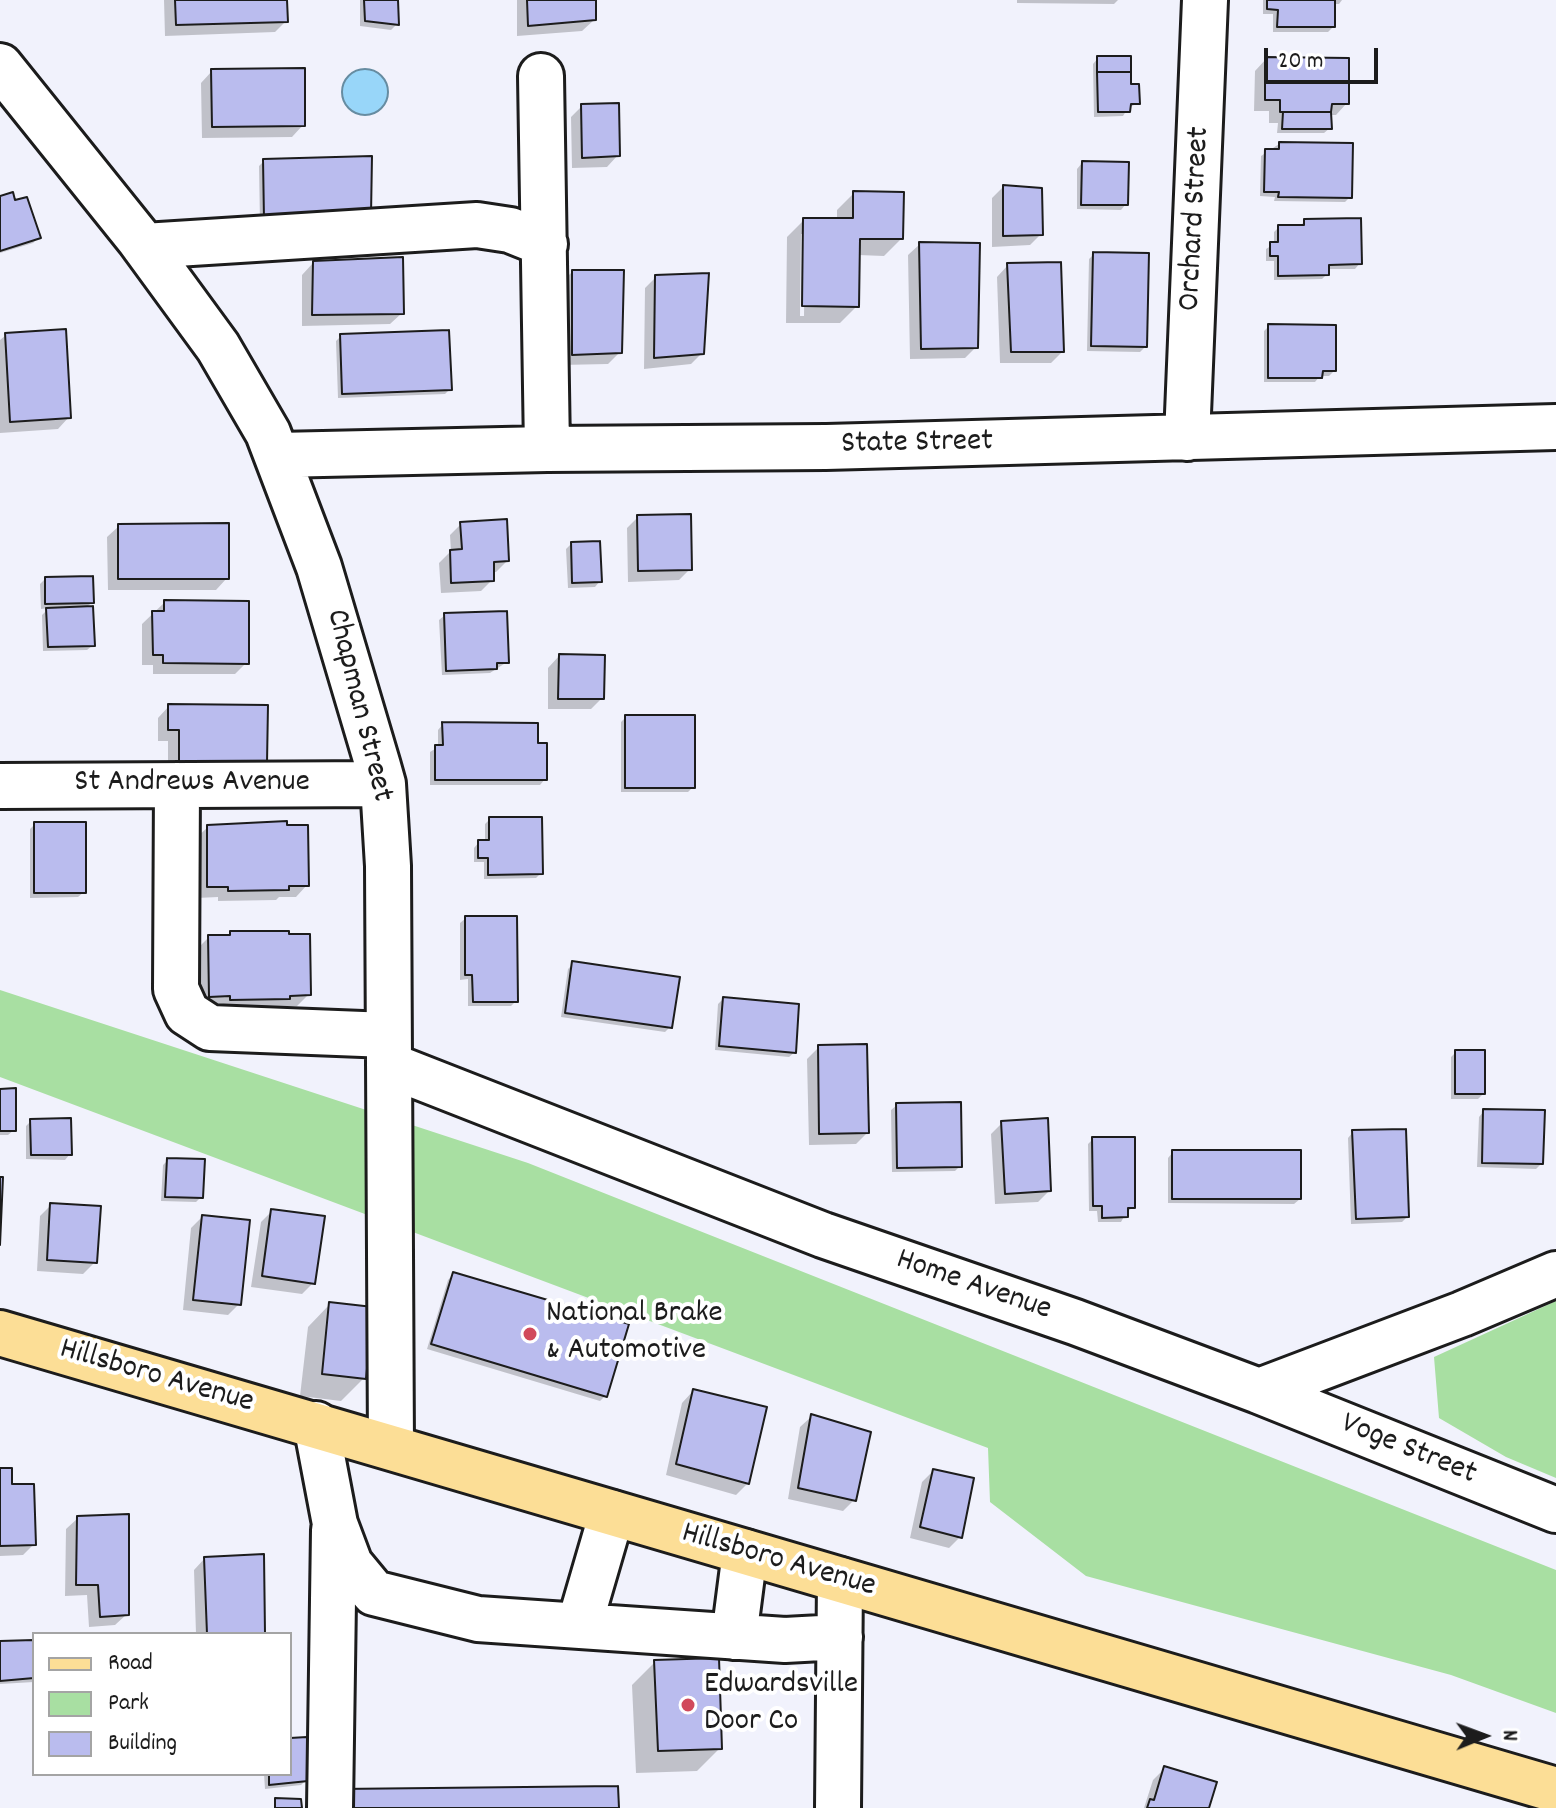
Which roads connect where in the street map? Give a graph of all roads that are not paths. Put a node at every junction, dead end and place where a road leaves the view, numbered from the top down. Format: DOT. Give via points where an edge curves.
graph roads {
  1 [pos="1205,0"];
  2 [pos="0,66"];
  3 [pos="541,76"];
  4 [pos="545,244"];
  5 [pos="144,246"];
  6 [pos="1556,427"];
  7 [pos="1187,438"];
  8 [pos="547,449"];
  9 [pos="278,455"];
  10 [pos="383,784"];
  11 [pos="177,785"];
  12 [pos="0,786"];
  13 [pos="388,1050"];
  14 [pos="1556,1274"];
  15 [pos="0,1333"];
  16 [pos="1259,1391"];
  17 [pos="316,1424"];
  18 [pos="391,1446"];
  19 [pos="1556,1510"];
  20 [pos="612,1513"];
  21 [pos="335,1524"];
  22 [pos="745,1552"];
  23 [pos="840,1580"];
  24 [pos="579,1626"];
  25 [pos="734,1637"];
  26 [pos="840,1637"];
  27 [pos="1556,1790"];
  28 [pos="330,1808"];
  29 [pos="838,1808"];
  1 -- 7 [label="street, Orchard Street"];
  2 -- 5 [label="street, Chapman Street"];
  3 -- 4 [label="street"];
  4 -- 5 [label="street" via="510,230 477,225"];
  4 -- 8 [label="street"];
  5 -- 9 [label="street, Chapman Street" via="218,347"];
  6 -- 7 [label="street, State Street"];
  7 -- 8 [label="street, State Street"];
  8 -- 9 [label="street, State Street"];
  9 -- 10 [label="street, Chapman Street" via="319,567"];
  10 -- 11 [label="street, St Andrews Avenue"];
  10 -- 13 [label="street, Chapman Street"];
  11 -- 12 [label="street, St Andrews Avenue"];
  11 -- 13 [label="street, Home Avenue" via="176,989 187,1013 210,1028"];
  13 -- 16 [label="street, Home Avenue" via="823,1235"];
  13 -- 18 [label="street, Chapman Street"];
  14 -- 16 [label="street"];
  15 -- 17 [label="main road, Hillsboro Avenue"];
  16 -- 19 [label="street, Voge Street"];
  17 -- 18 [label="main road, Hillsboro Avenue"];
  17 -- 21 [label="street"];
  18 -- 20 [label="main road, Hillsboro Avenue"];
  20 -- 22 [label="main road, Hillsboro Avenue"];
  20 -- 24 [label="street"];
  21 -- 24 [label="street" via="350,1564 374,1593 478,1619"];
  21 -- 28 [label="street"];
  22 -- 23 [label="main road, Hillsboro Avenue"];
  22 -- 25 [label="street"];
  23 -- 26 [label="street"];
  23 -- 27 [label="main road, Hillsboro Avenue"];
  24 -- 25 [label="street"];
  25 -- 26 [label="street"];
  26 -- 29 [label="street"];
}
